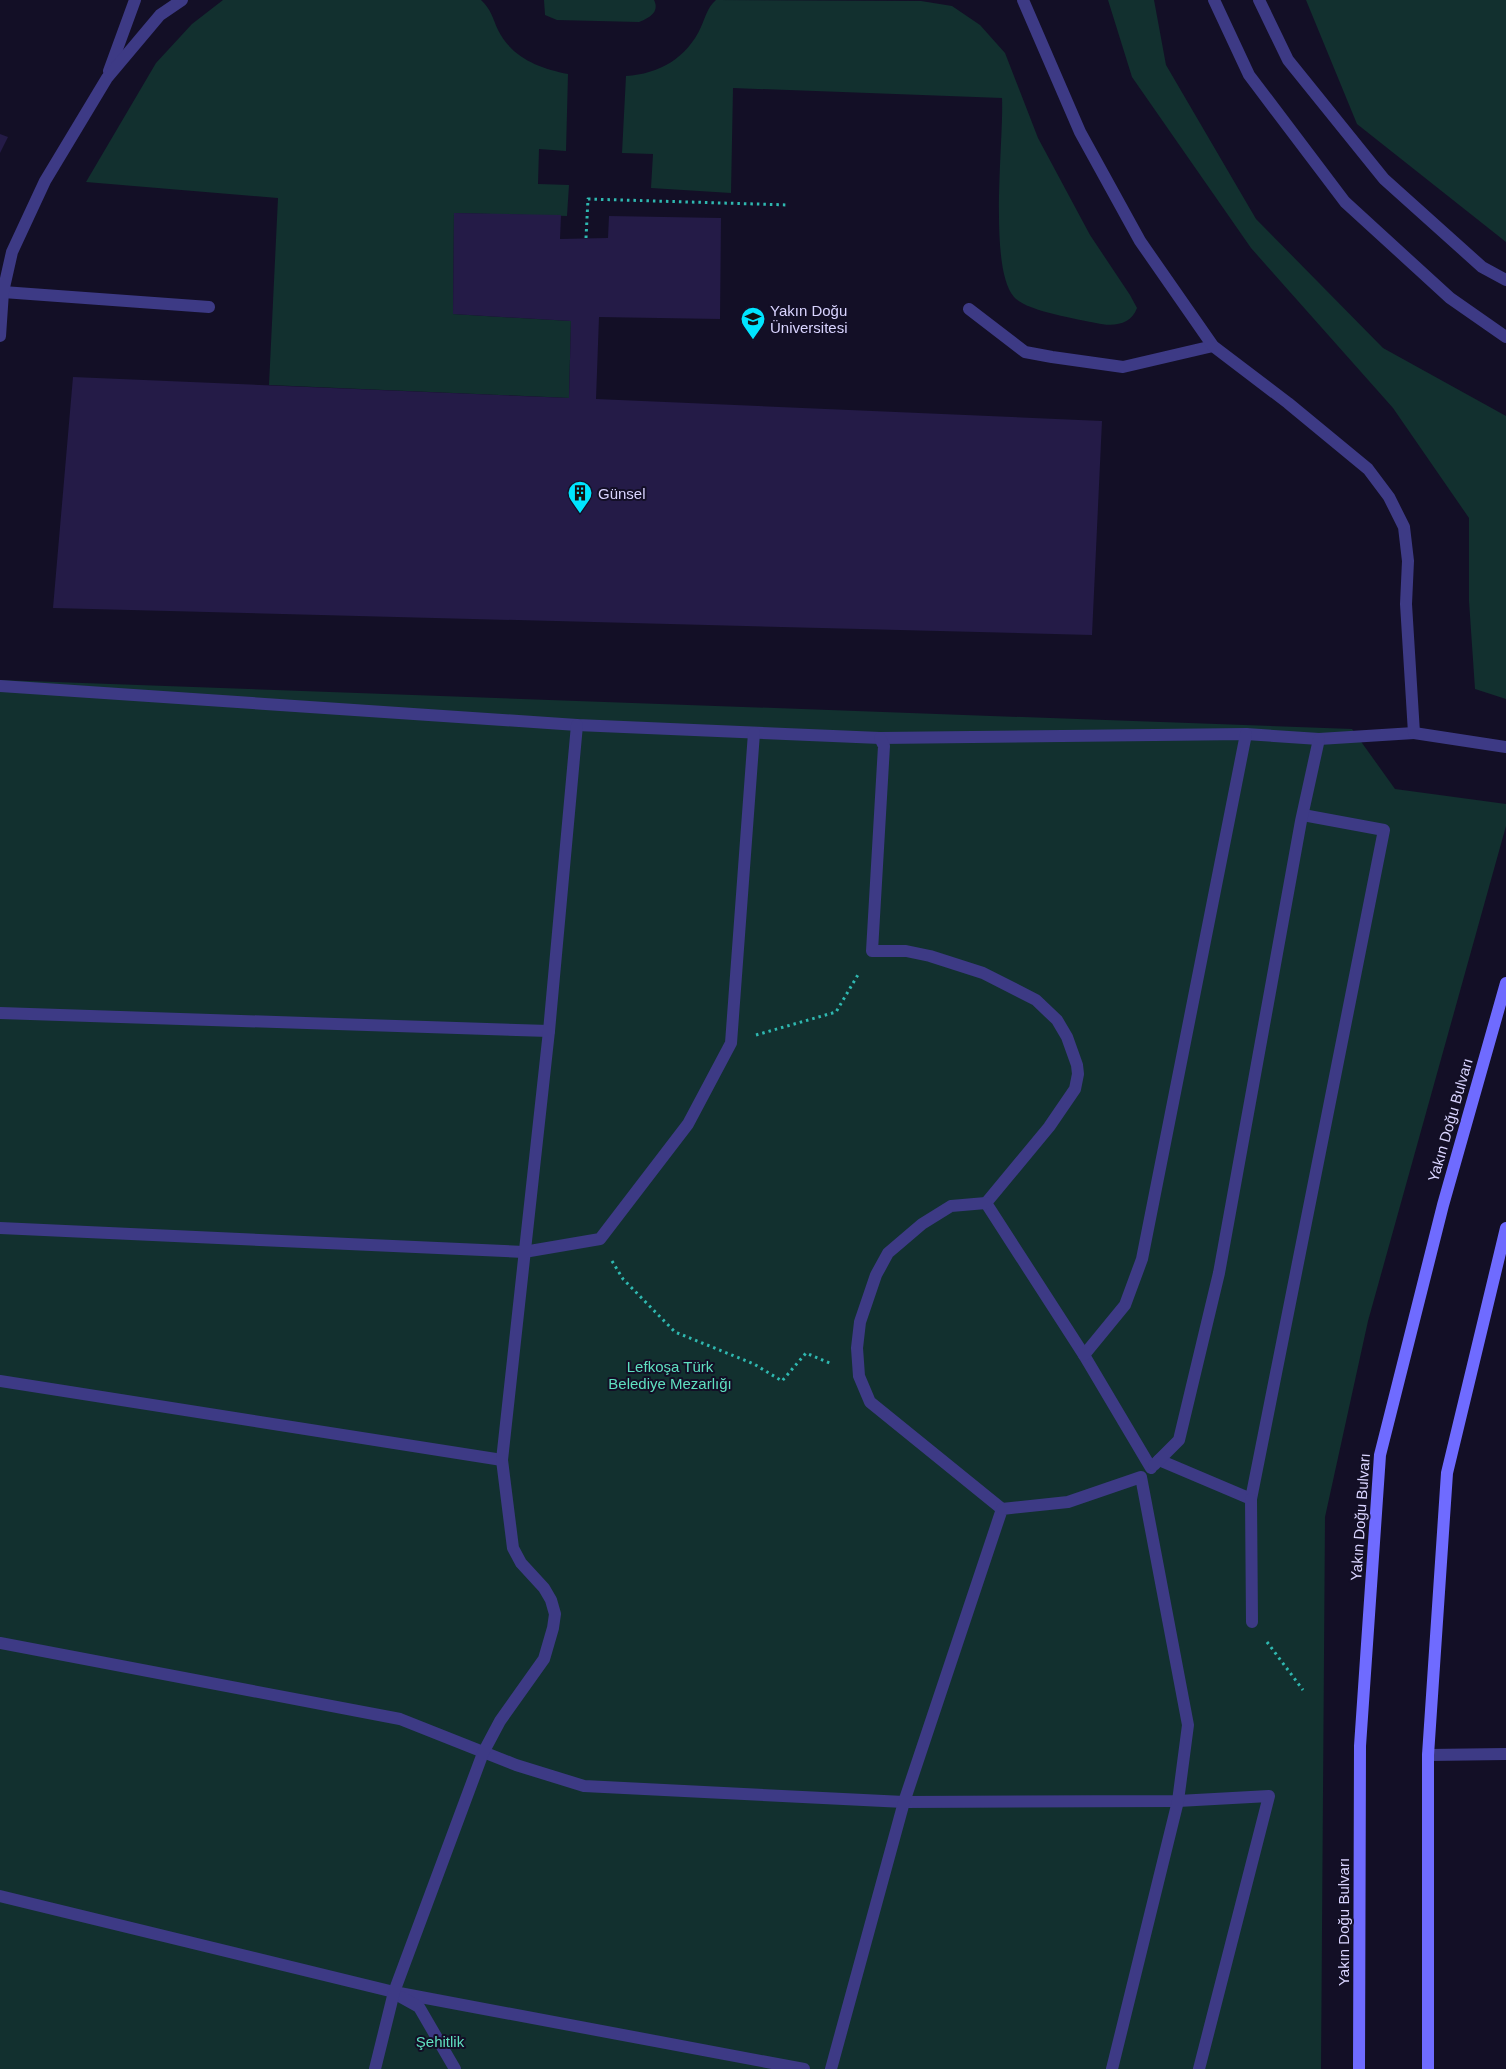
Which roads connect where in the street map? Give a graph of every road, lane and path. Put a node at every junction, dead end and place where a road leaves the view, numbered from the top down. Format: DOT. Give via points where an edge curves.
graph roads {
  1 [pos="135,0"];
  2 [pos="182,0"];
  3 [pos="1023,0"];
  4 [pos="1214,0"];
  5 [pos="1259,0"];
  6 [pos="107,78"];
  7 [pos="789,205"];
  8 [pos="586,238"];
  9 [pos="1506,280"];
  10 [pos="3,292"];
  11 [pos="209,307"];
  12 [pos="969,309"];
  13 [pos="0,336"];
  14 [pos="1506,337"];
  15 [pos="1213,346"];
  16 [pos="0,686"];
  17 [pos="577,725"];
  18 [pos="754,733"];
  19 [pos="1414,733"];
  20 [pos="1246,734"];
  21 [pos="880,738"];
  22 [pos="1319,739"];
  23 [pos="1506,747"];
  24 [pos="1303,815"];
  25 [pos="872,951"];
  26 [pos="1506,983"];
  27 [pos="0,1013"];
  28 [pos="549,1031"];
  29 [pos="731,1043"];
  30 [pos="986,1203"];
  31 [pos="0,1228"];
  32 [pos="1506,1228"];
  33 [pos="600,1239"];
  34 [pos="524,1252"];
  35 [pos="1084,1355"];
  36 [pos="859,1376"];
  37 [pos="0,1381"];
  38 [pos="502,1460"];
  39 [pos="1155,1464"];
  40 [pos="1141,1477"];
  41 [pos="1251,1499"];
  42 [pos="1002,1508"];
  43 [pos="1252,1622"];
  44 [pos="0,1643"];
  45 [pos="1302,1690"];
  46 [pos="483,1753"];
  47 [pos="1506,1754"];
  48 [pos="1428,1755"];
  49 [pos="1178,1801"];
  50 [pos="904,1802"];
  51 [pos="0,1896"];
  52 [pos="394,1992"];
  53 [pos="375,2069"];
  54 [pos="455,2069"];
  55 [pos="804,2069"];
  56 [pos="831,2069"];
  57 [pos="1112,2069"];
  58 [pos="1199,2069"];
  59 [pos="1358,2069"];
  60 [pos="1428,2069"];
  1 -- 6 [label="street"];
  2 -- 6 [label="street" via="160,15"];
  3 -- 15 [label="street" via="1089,149 1140,241"];
  4 -- 14 [label="street" via="1249,75 1345,202 1450,298"];
  5 -- 9 [label="street" via="1288,60 1384,179 1482,267"];
  6 -- 10 [label="street" via="45,181 12,252"];
  7 -- 8 [label="path" via="588,199"];
  10 -- 11 [label="street"];
  10 -- 13 [label="street"];
  12 -- 15 [label="street" via="1025,352 1052,357 1123,367"];
  15 -- 19 [label="street" via="1368,469 1390,497 1404,527 1408,561 1406,604"];
  16 -- 17 [label="street"];
  17 -- 18 [label="street"];
  17 -- 28 [label="street"];
  18 -- 21 [label="street"];
  18 -- 29 [label="street"];
  19 -- 22 [label="street"];
  19 -- 23 [label="street"];
  20 -- 21 [label="street"];
  20 -- 22 [label="street"];
  20 -- 35 [label="street" via="1142,1259 1125,1305"];
  21 -- 25 [label="street" via="884,746"];
  22 -- 24 [label="street"];
  24 -- 39 [label="street" via="1219,1273 1179,1440"];
  24 -- 41 [label="street" via="1384,830"];
  25 -- 29 [label="path" via="836,1012"];
  25 -- 30 [label="street" via="922,954 983,973 1036,1000 1057,1020 1067,1037 1077,1065 1075,1089 1049,1127"];
  26 -- 59 [label="main road, Yakın Doğu Bulvarı" via="1443,1206 1380,1455 1360,1746"];
  27 -- 28 [label="street"];
  28 -- 34 [label="street"];
  29 -- 33 [label="street" via="688,1124"];
  30 -- 35 [label="street"];
  30 -- 36 [label="street" via="951,1206 922,1224 888,1254 860,1322 857,1348"];
  31 -- 34 [label="street"];
  32 -- 48 [label="main road" via="1447,1473"];
  33 -- 34 [label="street"];
  33 -- 36 [label="path" via="623,1279 676,1332 754,1364 782,1381 806,1352"];
  34 -- 38 [label="street"];
  35 -- 39 [label="street"];
  36 -- 42 [label="street" via="870,1402"];
  37 -- 38 [label="street"];
  38 -- 46 [label="street" via="514,1548 522,1564 544,1588 555,1614 544,1659 500,1721"];
  39 -- 40 [label="street"];
  39 -- 41 [label="street"];
  40 -- 42 [label="street" via="1068,1502"];
  40 -- 49 [label="street" via="1188,1725"];
  41 -- 43 [label="street"];
  42 -- 50 [label="street"];
  43 -- 45 [label="path"];
  44 -- 46 [label="street" via="400,1720"];
  46 -- 50 [label="street" via="584,1786"];
  46 -- 52 [label="street"];
  47 -- 48 [label="street"];
  48 -- 60 [label="main road"];
  49 -- 50 [label="street"];
  49 -- 57 [label="street"];
  49 -- 58 [label="street" via="1269,1796"];
  50 -- 56 [label="street"];
  51 -- 52 [label="street"];
  52 -- 53 [label="street"];
  52 -- 54 [label="street" via="419,2007"];
  52 -- 55 [label="street"];
}
